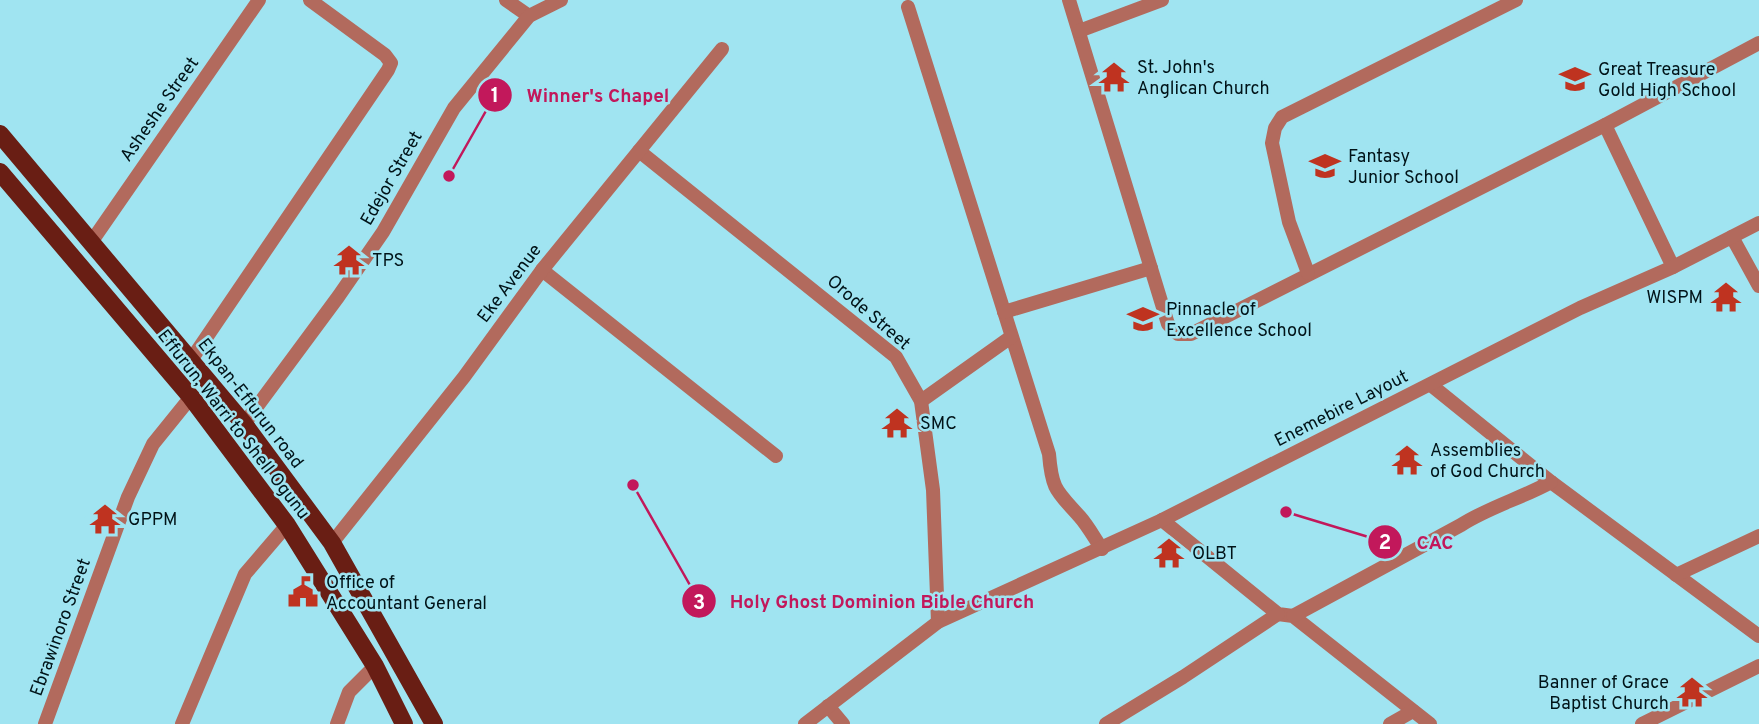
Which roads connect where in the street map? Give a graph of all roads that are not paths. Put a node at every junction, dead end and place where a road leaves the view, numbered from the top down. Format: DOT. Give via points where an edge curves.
graph roads {
  1 [pos="259,0"];
  2 [pos="310,0"];
  3 [pos="506,0"];
  4 [pos="561,0"];
  5 [pos="1069,0"];
  6 [pos="1162,0"];
  7 [pos="1516,0"];
  8 [pos="908,7"];
  9 [pos="529,16"];
  10 [pos="1079,31"];
  11 [pos="1759,43"];
  12 [pos="722,49"];
  13 [pos="1605,125"];
  14 [pos="0,134"];
  15 [pos="639,150"];
  16 [pos="0,172"];
  17 [pos="1759,223"];
  18 [pos="1732,237"];
  19 [pos="92,241"];
  20 [pos="1673,267"];
  21 [pos="1151,268"];
  22 [pos="542,270"];
  23 [pos="1308,273"];
  24 [pos="1759,286"];
  25 [pos="1003,312"];
  26 [pos="1011,337"];
  27 [pos="191,360"];
  28 [pos="1431,384"];
  29 [pos="191,397"];
  30 [pos="921,401"];
  31 [pos="244,424"];
  32 [pos="775,456"];
  33 [pos="1551,482"];
  34 [pos="1162,520"];
  35 [pos="287,525"];
  36 [pos="1759,536"];
  37 [pos="332,543"];
  38 [pos="1102,549"];
  39 [pos="1676,576"];
  40 [pos="1278,614"];
  41 [pos="1293,617"];
  42 [pos="938,622"];
  43 [pos="1759,636"];
  44 [pos="375,666"];
  45 [pos="1759,666"];
  46 [pos="828,706"];
  47 [pos="1413,711"];
  48 [pos="45,724"];
  49 [pos="183,724"];
  50 [pos="337,724"];
  51 [pos="404,724"];
  52 [pos="434,724"];
  53 [pos="805,724"];
  54 [pos="843,724"];
  55 [pos="1106,724"];
  56 [pos="1390,724"];
  57 [pos="1430,724"];
  58 [pos="1642,724"];
  1 -- 19 [label="street, Asheshe Street"];
  2 -- 27 [label="street" via="391,62"];
  3 -- 9 [label="street"];
  4 -- 9 [label="street, Edejor Street"];
  5 -- 10 [label="street"];
  6 -- 10 [label="street"];
  7 -- 23 [label="street" via="1282,117 1272,143 1289,222"];
  8 -- 25 [label="street"];
  9 -- 31 [label="street, Edejor Street" via="454,108 383,232"];
  10 -- 21 [label="street"];
  11 -- 13 [label="street"];
  12 -- 15 [label="street, Eke Avenue"];
  13 -- 20 [label="street"];
  13 -- 23 [label="street"];
  14 -- 19 [label="main road, Ekpan-Effurun road"];
  15 -- 22 [label="street, Eke Avenue"];
  15 -- 30 [label="street, Orode Street" via="896,357"];
  16 -- 29 [label="main road, Effurun, Warri to Shell Ogunu"];
  17 -- 18 [label="street, Enemebire Layout"];
  18 -- 20 [label="street, Enemebire Layout"];
  18 -- 24 [label="street"];
  19 -- 27 [label="main road, Ekpan-Effurun road"];
  20 -- 28 [label="street, Enemebire Layout" via="1580,308"];
  21 -- 23 [label="street" via="1168,324 1178,334 1191,334"];
  21 -- 25 [label="street"];
  22 -- 32 [label="street"];
  22 -- 37 [label="street, Eke Avenue"];
  25 -- 26 [label="street"];
  26 -- 30 [label="street"];
  26 -- 38 [label="street" via="1049,454 1051,477 1061,499"];
  27 -- 31 [label="main road, Ekpan-Effurun road"];
  28 -- 33 [label="street"];
  28 -- 34 [label="street, Enemebire Layout"];
  29 -- 35 [label="main road, Effurun, Warri to Shell Ogunu"];
  29 -- 48 [label="street, Ebrawinoro Street" via="153,444 128,497"];
  30 -- 42 [label="street, Orode Street" via="933,490"];
  31 -- 37 [label="main road, Ekpan-Effurun road"];
  33 -- 39 [label="street"];
  33 -- 41 [label="street" via="1480,513"];
  34 -- 38 [label="street, Enemebire Layout"];
  34 -- 40 [label="street"];
  35 -- 44 [label="main road, Effurun, Warri to Shell Ogunu"];
  35 -- 49 [label="street" via="245,574"];
  36 -- 39 [label="street"];
  37 -- 52 [label="main road, Ekpan-Effurun road"];
  38 -- 42 [label="street, Enemebire Layout"];
  39 -- 43 [label="street"];
  40 -- 41 [label="street"];
  40 -- 55 [label="street"];
  41 -- 47 [label="street"];
  42 -- 46 [label="street, Enemebire Layout"];
  44 -- 50 [label="street" via="349,692"];
  44 -- 51 [label="main road, Effurun, Warri to Shell Ogunu"];
  45 -- 58 [label="street"];
  46 -- 53 [label="street, Enemebire Layout"];
  46 -- 54 [label="street"];
  47 -- 56 [label="street"];
  47 -- 57 [label="street"];
}
